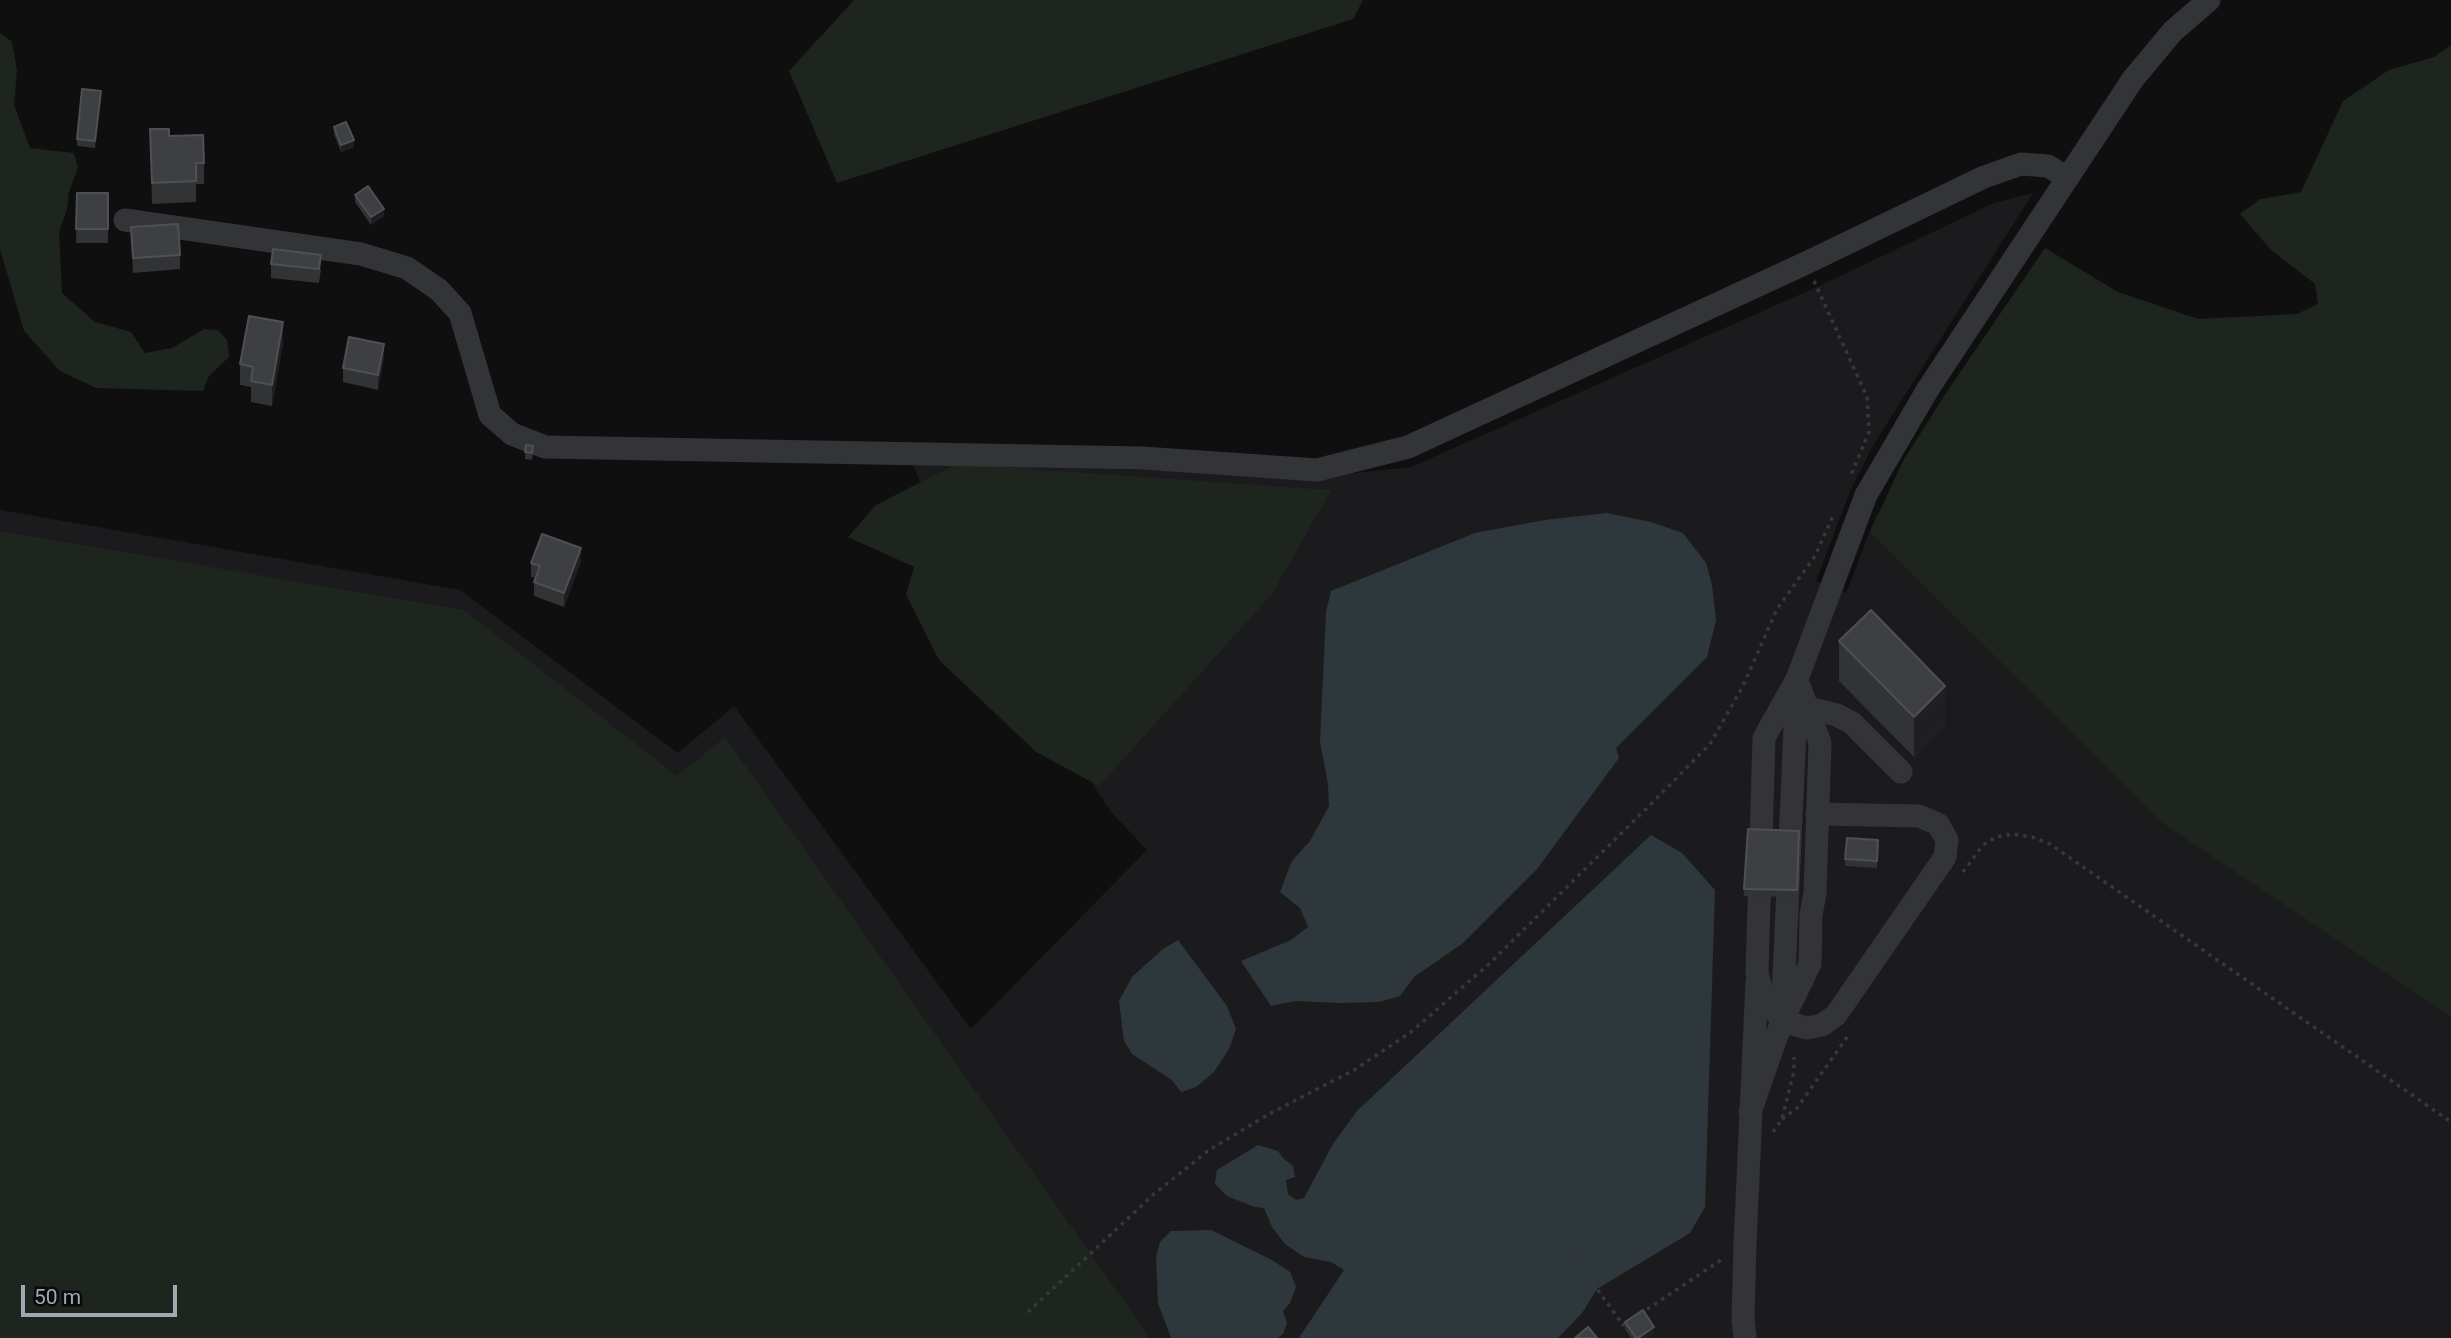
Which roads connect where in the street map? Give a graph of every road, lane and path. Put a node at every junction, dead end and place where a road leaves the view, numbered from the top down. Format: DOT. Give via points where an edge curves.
graph roads {
  1 [pos="2209,0"];
  2 [pos="2066,177"];
  3 [pos="125,220"];
  4 [pos="1806,263"];
  5 [pos="1849,478"];
  6 [pos="1835,512"];
  7 [pos="1797,679"];
  8 [pos="1808,708"];
  9 [pos="1900,772"];
  10 [pos="1817,814"];
  11 [pos="1963,872"];
  12 [pos="1757,973"];
  13 [pos="1783,1012"];
  14 [pos="1852,1029"];
  15 [pos="1754,1030"];
  16 [pos="1750,1112"];
  17 [pos="1782,1119"];
  18 [pos="2451,1122"];
  19 [pos="1766,1143"];
  20 [pos="1548,1221"];
  21 [pos="1745,1244"];
  22 [pos="1028,1312"];
  23 [pos="1745,1338"];
  1 -- 2 [label="street" via="2173,31 2133,79"];
  2 -- 4 [label="street" via="2048,166 2021,164 1984,177"];
  2 -- 7 [label="street" via="1928,389 1866,495"];
  3 -- 4 [label="street" via="361,254 407,268 439,290 460,313 490,415 512,434 545,447 1143,458 1317,470 1408,447"];
  4 -- 5 [label="path" via="1867,397 1869,432"];
  6 -- 22 [label="path" via="1815,556 1777,609 1743,686 1710,744 1651,804 1489,964 1411,1032 1354,1070 1209,1150 1154,1194"];
  7 -- 8 [label="street"];
  7 -- 12 [label="street" via="1764,738"];
  7 -- 13 [label="street"];
  8 -- 9 [label="street" via="1852,723"];
  8 -- 10 [label="street" via="1820,743"];
  10 -- 13 [label="street" via="1810,964"];
  10 -- 13 [label="street" via="1919,816 1938,824 1947,840 1945,857 1836,1014 1822,1025 1807,1028"];
  11 -- 18 [label="path" via="1983,845 1996,837 2013,834 2050,844"];
  12 -- 13 [label="street" via="1762,990"];
  12 -- 15 [label="street"];
  13 -- 15 [label="street"];
  13 -- 16 [label="street"];
  13 -- 17 [label="path" via="1794,1071"];
  14 -- 17 [label="path" via="1797,1108"];
  15 -- 16 [label="street"];
  16 -- 21 [label="street"];
  17 -- 19 [label="path"];
  20 -- 21 [label="path" via="1623,1325"];
  21 -- 23 [label="street"];
}
